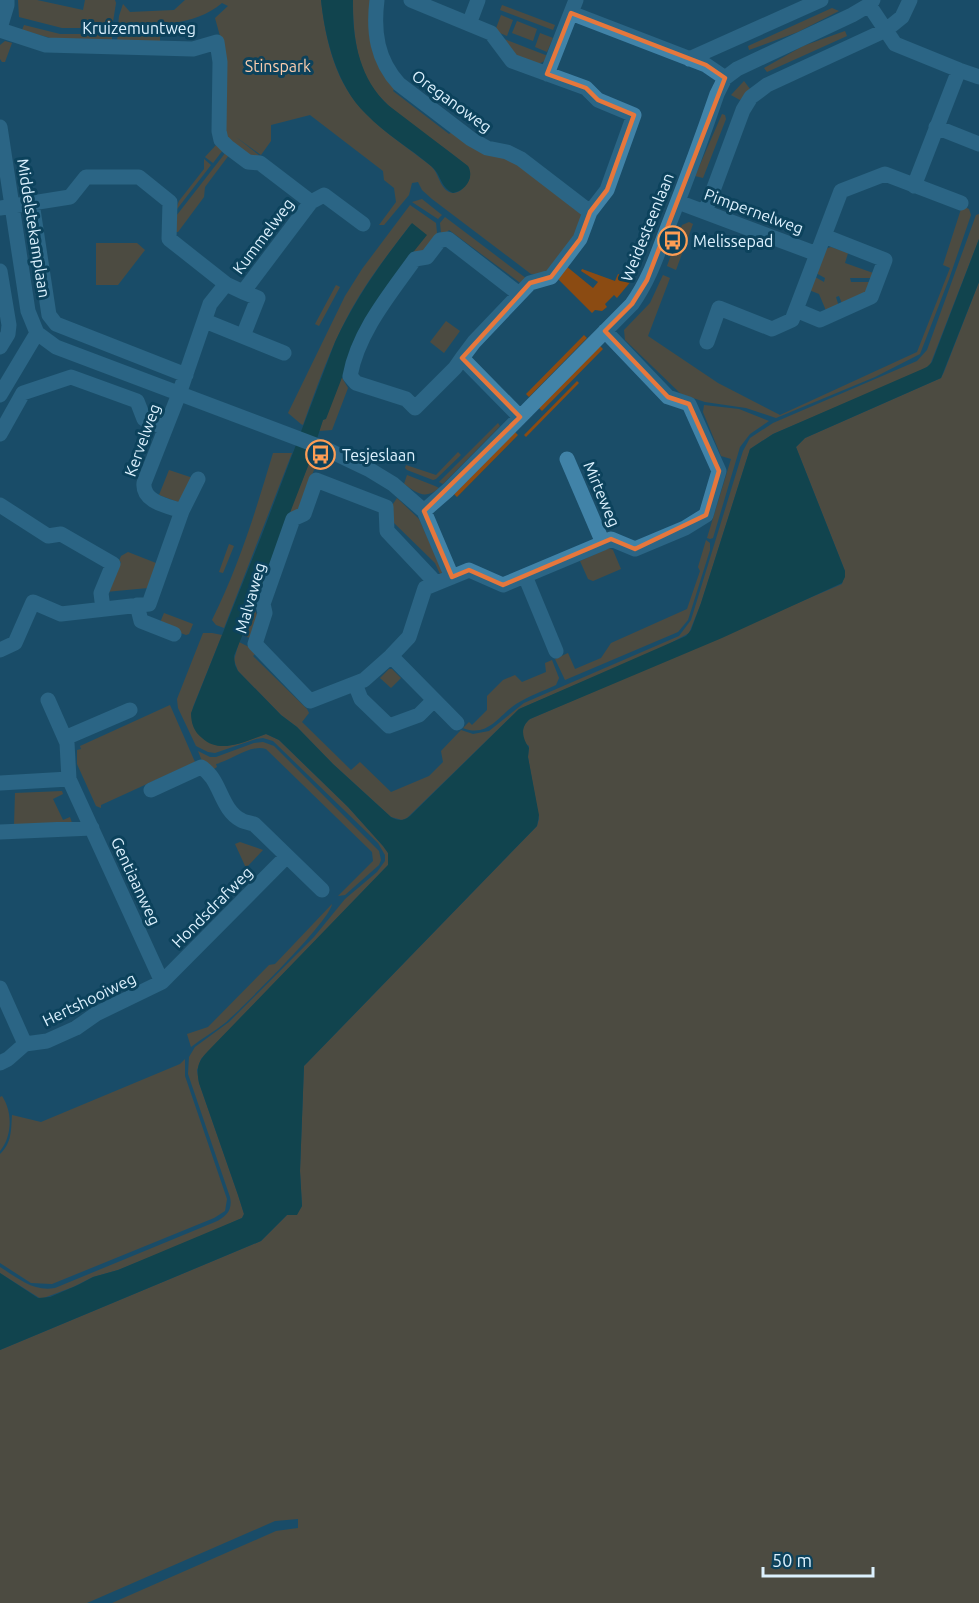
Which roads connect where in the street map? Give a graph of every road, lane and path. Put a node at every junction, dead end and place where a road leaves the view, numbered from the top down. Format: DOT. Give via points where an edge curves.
graph roads {
  1 [pos="7,0"];
  2 [pos="377,0"];
  3 [pos="411,0"];
  4 [pos="478,0"];
  5 [pos="820,0"];
  6 [pos="910,0"];
  7 [pos="871,3"];
  8 [pos="573,7"];
  9 [pos="469,24"];
  10 [pos="0,29"];
  11 [pos="886,30"];
  12 [pos="689,59"];
  13 [pos="959,70"];
  14 [pos="547,74"];
  15 [pos="979,77"];
  16 [pos="725,78"];
  17 [pos="0,127"];
  18 [pos="936,127"];
  19 [pos="221,140"];
  20 [pos="979,144"];
  21 [pos="914,186"];
  22 [pos="311,202"];
  23 [pos="678,202"];
  24 [pos="32,203"];
  25 [pos="961,203"];
  26 [pos="6,207"];
  27 [pos="591,212"];
  28 [pos="705,212"];
  29 [pos="363,224"];
  30 [pos="824,236"];
  31 [pos="817,254"];
  32 [pos="0,271"];
  33 [pos="226,284"];
  34 [pos="243,292"];
  35 [pos="519,294"];
  36 [pos="796,310"];
  37 [pos="205,321"];
  38 [pos="605,331"];
  39 [pos="37,333"];
  40 [pos="243,336"];
  41 [pos="707,342"];
  42 [pos="0,347"];
  43 [pos="284,353"];
  44 [pos="462,358"];
  45 [pos="186,375"];
  46 [pos="179,394"];
  47 [pos="0,395"];
  48 [pos="520,417"];
  49 [pos="165,428"];
  50 [pos="0,434"];
  51 [pos="567,459"];
  52 [pos="198,478"];
  53 [pos="0,505"];
  54 [pos="182,511"];
  55 [pos="424,511"];
  56 [pos="603,543"];
  57 [pos="525,576"];
  58 [pos="452,577"];
  59 [pos="436,583"];
  60 [pos="143,605"];
  61 [pos="103,609"];
  62 [pos="174,634"];
  63 [pos="0,650"];
  64 [pos="556,651"];
  65 [pos="391,656"];
  66 [pos="355,684"];
  67 [pos="48,700"];
  68 [pos="434,700"];
  69 [pos="130,710"];
  70 [pos="457,723"];
  71 [pos="65,738"];
  72 [pos="69,779"];
  73 [pos="0,783"];
  74 [pos="151,790"];
  75 [pos="92,828"];
  76 [pos="0,832"];
  77 [pos="287,856"];
  78 [pos="322,890"];
  79 [pos="162,982"];
  80 [pos="0,988"];
  81 [pos="25,1044"];
  82 [pos="0,1063"];
  1 -- 10 [label="street"];
  2 -- 27 [label="street, Oreganoweg" via="378,47 382,61 399,84 471,139 521,159"];
  3 -- 9 [label="street"];
  4 -- 9 [label="street"];
  5 -- 12 [label="street"];
  6 -- 11 [label="street" via="902,17"];
  7 -- 11 [label="street"];
  7 -- 16 [label="street"];
  8 -- 12 [label="street"];
  8 -- 14 [label="street"];
  9 -- 14 [label="street" via="491,33 512,60"];
  10 -- 19 [label="street, Kruizemuntweg" via="46,45 193,50 217,42"];
  11 -- 13 [label="street" via="896,44"];
  11 -- 28 [label="street" via="767,85 751,97 739,117"];
  12 -- 16 [label="street"];
  13 -- 15 [label="street"];
  13 -- 18 [label="street"];
  14 -- 27 [label="street" via="586,88 598,100 634,116 607,190"];
  16 -- 23 [label="street, Weidesteenlaan"];
  17 -- 26 [label="street, Middelstekamplaan"];
  18 -- 20 [label="street"];
  18 -- 21 [label="street"];
  19 -- 22 [label="street, Kummelweg" via="248,162 260,163"];
  21 -- 25 [label="street, Pimpernelweg"];
  21 -- 30 [label="street, Pimpernelweg" via="885,174 841,191"];
  22 -- 29 [label="street, Kummelweg" via="324,195"];
  22 -- 34 [label="street, Kummelweg"];
  23 -- 28 [label="street, Pimpernelweg"];
  23 -- 38 [label="street, Weidesteenlaan" via="647,280 632,304"];
  24 -- 26 [label="street"];
  24 -- 33 [label="street" via="70,197 87,177 139,177 170,202 169,239"];
  24 -- 45 [label="street, Middelstekamplaan" via="49,315 56,324"];
  26 -- 39 [label="street, Middelstekamplaan" via="28,310"];
  27 -- 35 [label="street" via="580,239 551,277 530,283"];
  28 -- 31 [label="street, Pimpernelweg"];
  30 -- 31 [label="street, Pimpernelweg"];
  30 -- 36 [label="street, Pimpernelweg" via="885,260 875,288 871,297 820,320"];
  31 -- 36 [label="street, Pimpernelweg"];
  32 -- 42 [label="street" via="9,325"];
  33 -- 34 [label="street, Kummelweg"];
  33 -- 37 [label="street, Kummelweg" via="210,304"];
  34 -- 40 [label="street, Kummelweg" via="258,298"];
  35 -- 44 [label="street"];
  35 -- 44 [label="street" via="448,239 440,240 427,257 416,259 385,301 366,333 350,376 356,383 406,399 415,408"];
  36 -- 41 [label="street, Pimpernelweg" via="792,320 772,329 719,308"];
  37 -- 40 [label="street"];
  37 -- 45 [label="street, Kummelweg"];
  38 -- 48 [label="street, Weidesteenlaan"];
  38 -- 56 [label="street, Mirteweg" via="668,397 689,404 719,471 706,515 692,524 635,549 611,539"];
  39 -- 46 [label="street" via="56,347"];
  39 -- 47 [label="street"];
  40 -- 43 [label="street"];
  44 -- 48 [label="street"];
  45 -- 46 [label="street, Kummelweg"];
  46 -- 49 [label="street, Kervelweg"];
  46 -- 55 [label="street" via="326,449 370,470"];
  48 -- 55 [label="street, Weidesteenlaan"];
  49 -- 50 [label="street" via="144,419 137,401 71,377 23,393"];
  49 -- 54 [label="street, Kervelweg" via="143,489 149,498"];
  51 -- 56 [label="street, Mirteweg"];
  52 -- 54 [label="street"];
  53 -- 61 [label="street" via="48,536 61,534 113,564 101,593"];
  54 -- 60 [label="street"];
  55 -- 58 [label="street"];
  56 -- 57 [label="street, Mirteweg"];
  57 -- 58 [label="street, Mirteweg" via="503,585 468,570"];
  57 -- 64 [label="street"];
  58 -- 59 [label="street"];
  59 -- 65 [label="street, Malvaweg" via="425,588 409,637"];
  59 -- 66 [label="street, Malvaweg" via="387,531 386,507 316,480 304,514 293,519 263,604 265,614 255,644 310,701"];
  60 -- 61 [label="street"];
  60 -- 62 [label="street" via="141,621"];
  61 -- 63 [label="street" via="62,614 33,602 15,644"];
  65 -- 66 [label="street, Malvaweg"];
  65 -- 68 [label="street"];
  66 -- 68 [label="street" via="361,699 389,726 419,715"];
  67 -- 71 [label="street, Gentiaanweg"];
  68 -- 70 [label="street"];
  69 -- 71 [label="street"];
  71 -- 72 [label="street, Gentiaanweg"];
  72 -- 73 [label="street"];
  72 -- 75 [label="street, Gentiaanweg"];
  74 -- 77 [label="street" via="201,767 209,772 241,821 254,824"];
  75 -- 76 [label="street, Gentiaanweg"];
  75 -- 79 [label="street, Gentiaanweg"];
  77 -- 78 [label="street"];
  77 -- 79 [label="street, Hondsdrafweg"];
  79 -- 81 [label="street, Hertshooiweg" via="76,1028 47,1041"];
  80 -- 81 [label="street"];
  81 -- 82 [label="street, Hertshooiweg"];
}
